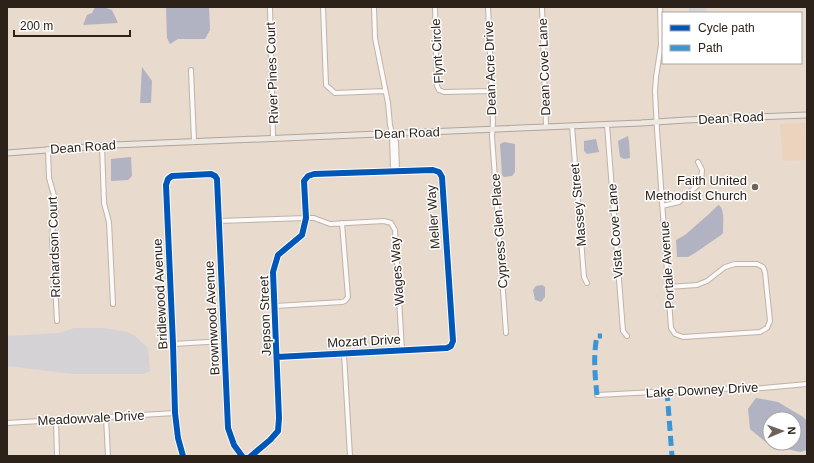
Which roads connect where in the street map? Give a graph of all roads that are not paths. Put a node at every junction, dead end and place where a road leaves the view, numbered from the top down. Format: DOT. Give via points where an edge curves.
graph roads {
  1 [pos="270,7"];
  2 [pos="323,7"];
  3 [pos="374,7"];
  4 [pos="435,7"];
  5 [pos="488,7"];
  6 [pos="542,7"];
  7 [pos="660,7"];
  8 [pos="191,70"];
  9 [pos="385,91"];
  10 [pos="491,91"];
  11 [pos="807,114"];
  12 [pos="656,122"];
  13 [pos="607,125"];
  14 [pos="572,126"];
  15 [pos="546,127"];
  16 [pos="493,129"];
  17 [pos="392,134"];
  18 [pos="274,138"];
  19 [pos="194,142"];
  20 [pos="102,145"];
  21 [pos="48,149"];
  22 [pos="7,153"];
  23 [pos="698,162"];
  24 [pos="395,171"];
  25 [pos="215,176"];
  26 [pos="308,176"];
  27 [pos="662,206"];
  28 [pos="306,218"];
  29 [pos="219,221"];
  30 [pos="342,223"];
  31 [pos="587,283"];
  32 [pos="668,287"];
  33 [pos="113,304"];
  34 [pos="275,306"];
  35 [pos="57,321"];
  36 [pos="506,333"];
  37 [pos="627,336"];
  38 [pos="224,341"];
  39 [pos="173,344"];
  40 [pos="451,346"];
  41 [pos="402,350"];
  42 [pos="344,354"];
  43 [pos="277,357"];
  44 [pos="807,384"];
  45 [pos="597,395"];
  46 [pos="175,413"];
  47 [pos="106,417"];
  48 [pos="56,420"];
  49 [pos="7,423"];
  50 [pos="57,456"];
  51 [pos="108,456"];
  52 [pos="183,456"];
  53 [pos="242,456"];
  54 [pos="251,456"];
  55 [pos="350,456"];
  1 -- 18 [label="street, River Pines Court"];
  2 -- 9 [label="street" via="326,85 335,93"];
  3 -- 9 [label="street" via="375,38"];
  4 -- 10 [label="street, Flynt Circle" via="439,90"];
  5 -- 10 [label="street, Dean Acre Drive"];
  6 -- 15 [label="street, Dean Cove Lane"];
  7 -- 12 [label="street, Portale Avenue" via="661,45 655,91"];
  8 -- 19 [label="street"];
  9 -- 17 [label="street"];
  10 -- 16 [label="street, Dean Acre Drive"];
  11 -- 12 [label="main road, Dean Road"];
  12 -- 13 [label="main road, Dean Road"];
  12 -- 27 [label="street, Portale Avenue"];
  13 -- 14 [label="main road, Dean Road"];
  13 -- 37 [label="street, Vista Cove Lane" via="623,331"];
  14 -- 15 [label="main road, Dean Road"];
  14 -- 31 [label="street, Massey Street" via="584,277"];
  15 -- 16 [label="main road, Dean Road"];
  16 -- 17 [label="main road, Dean Road"];
  16 -- 36 [label="street, Cypress Glen Place"];
  17 -- 18 [label="main road, Dean Road"];
  17 -- 24 [label="street" via="396,142"];
  18 -- 19 [label="main road, Dean Road"];
  19 -- 20 [label="main road, Dean Road"];
  20 -- 21 [label="main road, Dean Road"];
  20 -- 33 [label="street" via="104,202 110,222"];
  21 -- 22 [label="main road, Dean Road"];
  21 -- 35 [label="street, Richardson Court" via="49,178 56,215 52,240"];
  23 -- 27 [label="street" via="702,170 701,182 680,202"];
  24 -- 26 [label="street, Meller Way"];
  24 -- 40 [label="street, Meller Way" via="433,170 439,172 442,177 453,341"];
  25 -- 29 [label="street, Brownwood Avenue"];
  25 -- 39 [label="street, Bridlewood Avenue" via="172,176 166,185"];
  26 -- 28 [label="street, Jepson Street" via="304,182"];
  27 -- 32 [label="street, Portale Avenue"];
  28 -- 29 [label="street, Wages Way"];
  28 -- 30 [label="street, Wages Way" via="330,224"];
  28 -- 34 [label="street, Jepson Street" via="302,235 278,255 273,272"];
  29 -- 38 [label="street, Brownwood Avenue"];
  30 -- 34 [label="street" via="348,296 345,300"];
  30 -- 41 [label="street, Wages Way" via="391,223 394,230"];
  32 -- 32 [label="street, Portale Avenue" via="697,285 735,264 757,264 766,272 770,321 767,328 760,332 683,336 675,334 671,328"];
  34 -- 43 [label="street, Jepson Street"];
  38 -- 39 [label="street"];
  38 -- 53 [label="street, Brownwood Avenue" via="228,428 234,445"];
  39 -- 46 [label="street, Bridlewood Avenue"];
  40 -- 41 [label="street, Mozart Drive"];
  41 -- 42 [label="street, Mozart Drive"];
  42 -- 43 [label="street, Mozart Drive"];
  42 -- 55 [label="street"];
  43 -- 54 [label="street, Jepson Street" via="280,418 278,431"];
  44 -- 45 [label="street, Lake Downey Drive"];
  46 -- 47 [label="street, Meadowvale Drive"];
  46 -- 52 [label="street, Bridlewood Avenue"];
  47 -- 48 [label="street, Meadowvale Drive"];
  47 -- 51 [label="street"];
  48 -- 49 [label="street, Meadowvale Drive"];
  48 -- 50 [label="street"];
}
